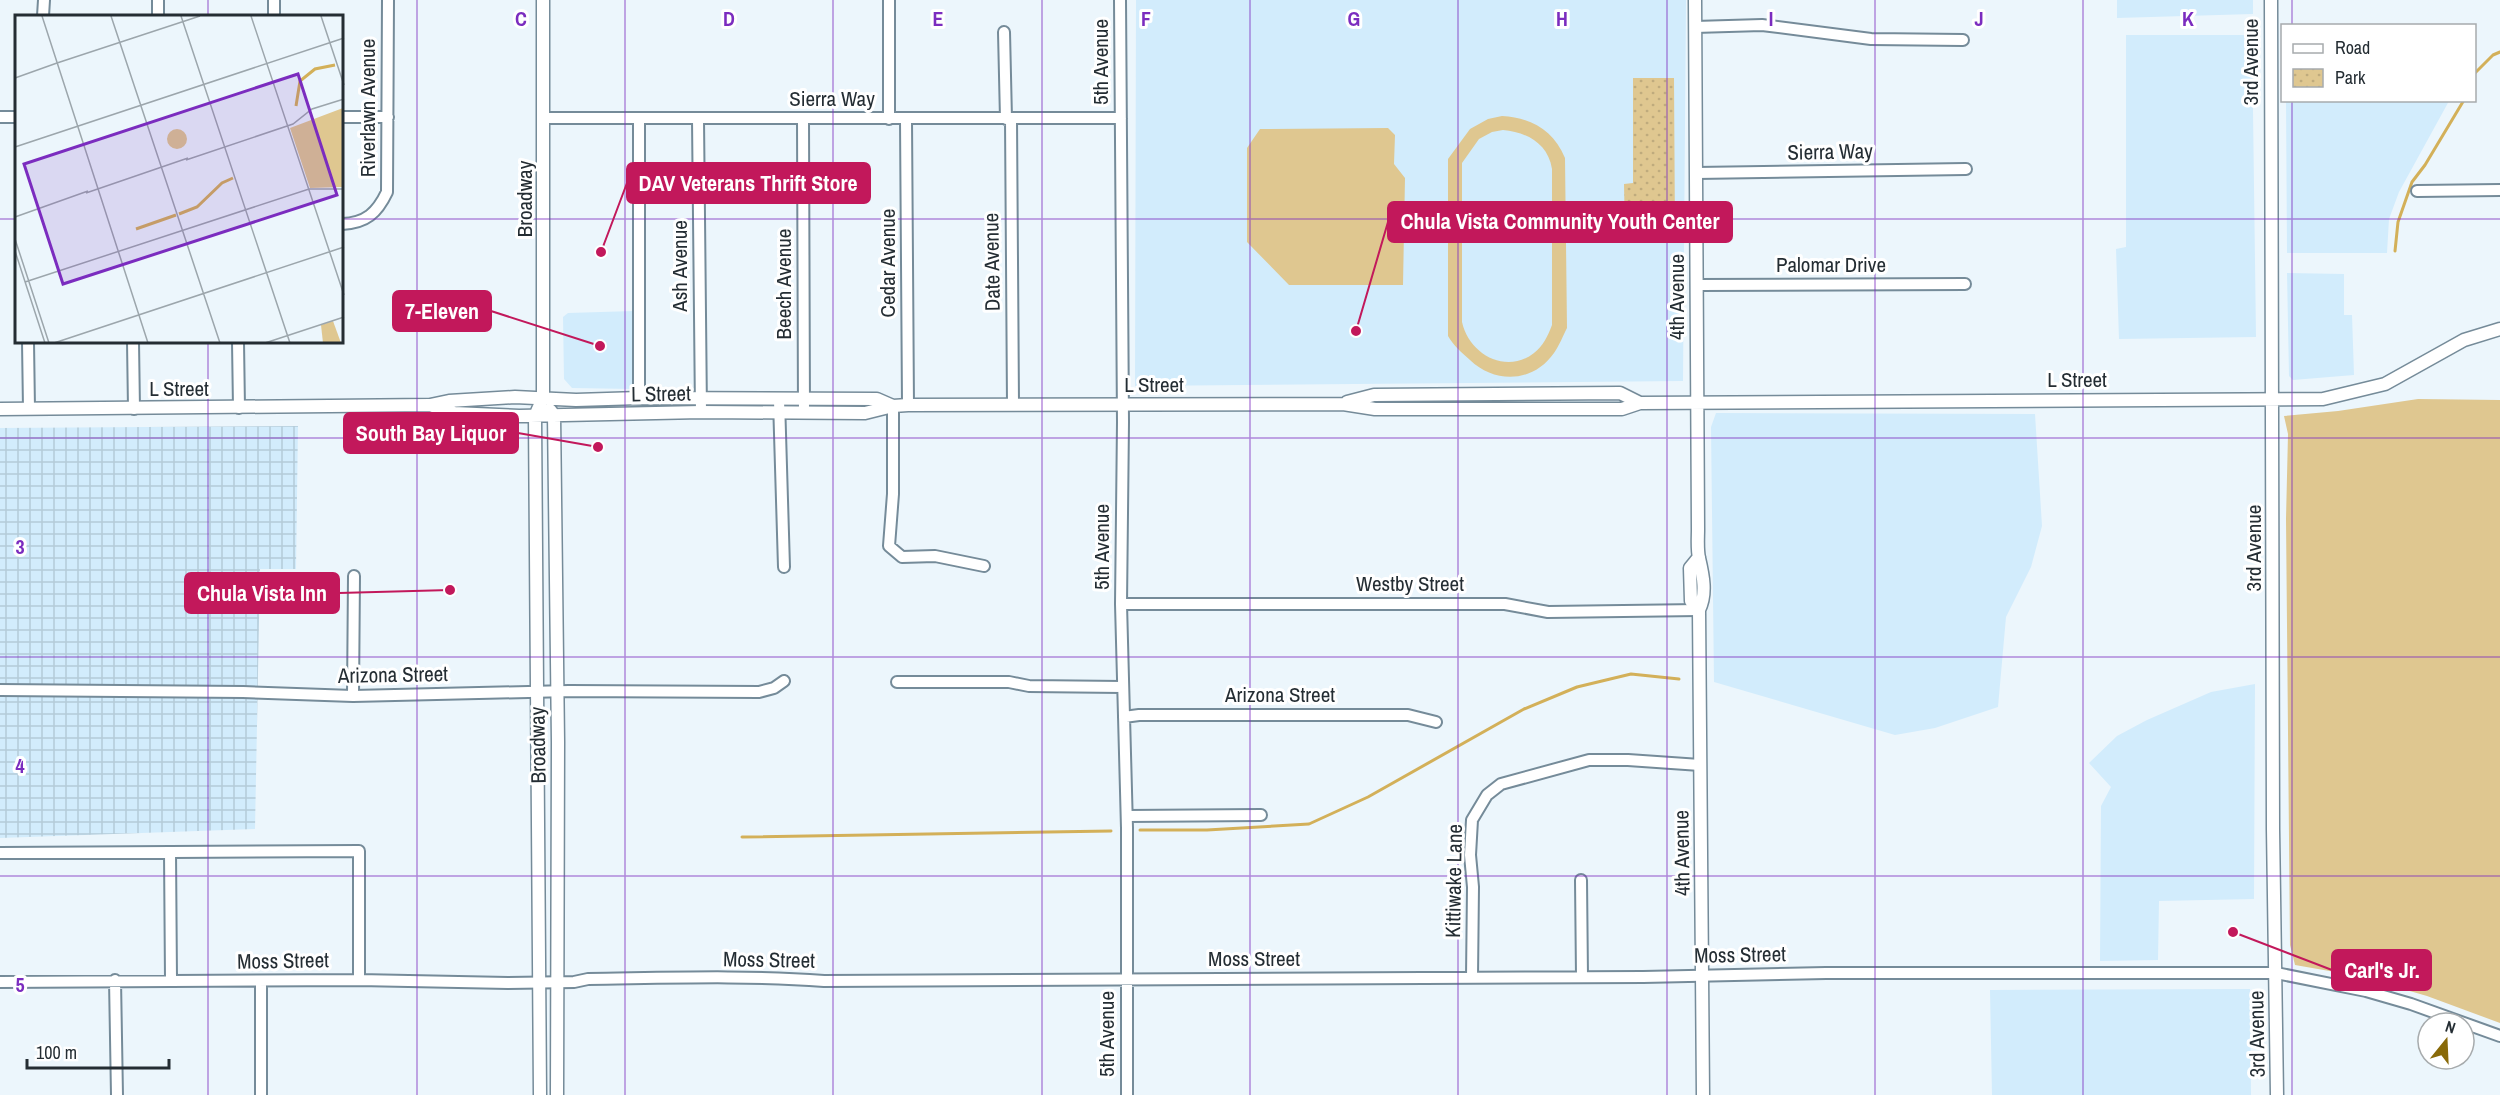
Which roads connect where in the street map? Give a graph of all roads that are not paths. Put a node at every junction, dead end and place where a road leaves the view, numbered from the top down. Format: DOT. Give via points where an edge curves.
graph roads {
  1 [pos="44,0"];
  2 [pos="388,0"];
  3 [pos="543,0"];
  4 [pos="889,0"];
  5 [pos="1120,0"];
  6 [pos="1695,0"];
  7 [pos="2271,0"];
  8 [pos="43,15"];
  9 [pos="1695,27"];
  10 [pos="1004,32"];
  11 [pos="1963,40"];
  12 [pos="344,117"];
  13 [pos="388,117"];
  14 [pos="544,118"];
  15 [pos="803,118"];
  16 [pos="1120,118"];
  17 [pos="639,119"];
  18 [pos="698,119"];
  19 [pos="889,119"];
  20 [pos="1008,119"];
  21 [pos="906,120"];
  22 [pos="1966,169"];
  23 [pos="1696,173"];
  24 [pos="2500,190"];
  25 [pos="2417,191"];
  26 [pos="344,224"];
  27 [pos="1697,285"];
  28 [pos="1965,285"];
  29 [pos="2500,329"];
  30 [pos="28,344"];
  31 [pos="133,344"];
  32 [pos="238,344"];
  33 [pos="543,398"];
  34 [pos="639,398"];
  35 [pos="2273,398"];
  36 [pos="701,399"];
  37 [pos="779,400"];
  38 [pos="1697,403"];
  39 [pos="1012,404"];
  40 [pos="1123,404"];
  41 [pos="430,405"];
  42 [pos="908,405"];
  43 [pos="893,406"];
  44 [pos="804,407"];
  45 [pos="239,408"];
  46 [pos="28,409"];
  47 [pos="134,409"];
  48 [pos="0,410"];
  49 [pos="701,412"];
  50 [pos="781,413"];
  51 [pos="535,416"];
  52 [pos="554,416"];
  53 [pos="984,566"];
  54 [pos="784,567"];
  55 [pos="354,576"];
  56 [pos="1122,604"];
  57 [pos="1699,610"];
  58 [pos="784,681"];
  59 [pos="897,682"];
  60 [pos="1122,687"];
  61 [pos="0,690"];
  62 [pos="537,692"];
  63 [pos="556,692"];
  64 [pos="353,696"];
  65 [pos="1124,717"];
  66 [pos="1436,722"];
  67 [pos="1700,765"];
  68 [pos="1261,815"];
  69 [pos="1127,816"];
  70 [pos="170,852"];
  71 [pos="0,853"];
  72 [pos="1581,880"];
  73 [pos="2276,973"];
  74 [pos="1703,975"];
  75 [pos="1472,977"];
  76 [pos="1582,977"];
  77 [pos="1126,979"];
  78 [pos="115,980"];
  79 [pos="171,980"];
  80 [pos="359,980"];
  81 [pos="261,981"];
  82 [pos="0,982"];
  83 [pos="539,982"];
  84 [pos="557,982"];
  85 [pos="2500,1036"];
  86 [pos="117,1095"];
  87 [pos="261,1095"];
  88 [pos="540,1095"];
  89 [pos="557,1095"];
  90 [pos="1127,1095"];
  91 [pos="1702,1095"];
  92 [pos="2277,1095"];
  1 -- 8 [label="street"];
  2 -- 13 [label="street, Riverlawn Avenue"];
  3 -- 14 [label="main road, Broadway"];
  4 -- 19 [label="street"];
  5 -- 16 [label="street, 5th Avenue"];
  6 -- 9 [label="main road, 4th Avenue"];
  7 -- 35 [label="main road, 3rd Avenue"];
  9 -- 11 [label="street" via="1762,26 1871,39"];
  9 -- 23 [label="main road, 4th Avenue"];
  10 -- 20 [label="street, Date Avenue"];
  12 -- 13 [label="street"];
  13 -- 26 [label="street, Riverlawn Avenue" via="387,192 368,219"];
  14 -- 17 [label="street, Sierra Way"];
  14 -- 33 [label="main road, Broadway"];
  15 -- 18 [label="street, Sierra Way"];
  15 -- 19 [label="street, Sierra Way"];
  15 -- 44 [label="street, Beech Avenue"];
  16 -- 20 [label="street, Sierra Way"];
  16 -- 40 [label="street, 5th Avenue"];
  17 -- 18 [label="street, Sierra Way"];
  17 -- 34 [label="street"];
  18 -- 36 [label="street, Ash Avenue"];
  19 -- 21 [label="street, Sierra Way"];
  20 -- 21 [label="street, Sierra Way"];
  20 -- 39 [label="street, Date Avenue"];
  21 -- 42 [label="street, Cedar Avenue"];
  22 -- 23 [label="street, Sierra Way"];
  23 -- 27 [label="main road, 4th Avenue"];
  24 -- 25 [label="street"];
  27 -- 28 [label="street, Palomar Drive"];
  27 -- 38 [label="main road, 4th Avenue"];
  29 -- 35 [label="main road, L Street" via="2464,340 2385,384 2366,390 2323,399"];
  30 -- 46 [label="street"];
  31 -- 47 [label="street"];
  32 -- 45 [label="street"];
  33 -- 34 [label="main road, L Street"];
  33 -- 41 [label="main road, L Street" via="466,399"];
  33 -- 51 [label="main road, Broadway"];
  33 -- 52 [label="main road"];
  34 -- 36 [label="main road, L Street"];
  35 -- 38 [label="main road, L Street"];
  35 -- 73 [label="main road, 3rd Avenue"];
  36 -- 37 [label="main road, L Street"];
  36 -- 49 [label="street, Ash Avenue"];
  37 -- 44 [label="main road, L Street"];
  37 -- 50 [label="street"];
  38 -- 40 [label="main road, L Street" via="1640,403 1622,409"];
  38 -- 57 [label="main road, 4th Avenue" via="1699,557 1690,568 1691,601"];
  39 -- 40 [label="main road, L Street"];
  39 -- 42 [label="main road, L Street"];
  40 -- 56 [label="street, 5th Avenue"];
  41 -- 45 [label="main road, L Street"];
  41 -- 51 [label="main road, L Street" via="454,412"];
  42 -- 43 [label="main road, L Street"];
  43 -- 44 [label="main road, L Street" via="877,399"];
  43 -- 53 [label="street" via="889,546 902,557 935,556"];
  44 -- 50 [label="main road, L Street"];
  45 -- 47 [label="main road, L Street"];
  46 -- 47 [label="main road, L Street"];
  46 -- 48 [label="main road, L Street"];
  49 -- 50 [label="main road, L Street"];
  49 -- 52 [label="main road, L Street"];
  50 -- 54 [label="street"];
  51 -- 52 [label="main road, L Street"];
  51 -- 62 [label="main road, Broadway"];
  52 -- 63 [label="main road, Broadway"];
  55 -- 64 [label="street"];
  56 -- 57 [label="street, Westby Street" via="1497,604 1548,612"];
  56 -- 60 [label="street, 5th Avenue"];
  57 -- 67 [label="main road, 4th Avenue"];
  58 -- 63 [label="street, Arizona Street" via="759,692"];
  59 -- 60 [label="street"];
  60 -- 65 [label="street, 5th Avenue"];
  61 -- 64 [label="street, Arizona Street"];
  62 -- 63 [label="street, Arizona Street"];
  62 -- 64 [label="street, Arizona Street"];
  62 -- 83 [label="main road, Broadway"];
  63 -- 84 [label="main road, Broadway"];
  65 -- 66 [label="street, Arizona Street" via="1408,715"];
  65 -- 69 [label="street, 5th Avenue"];
  67 -- 74 [label="main road, 4th Avenue"];
  67 -- 75 [label="street, Kittiwake Lane" via="1589,760 1501,784 1487,795 1472,820"];
  68 -- 69 [label="street"];
  69 -- 77 [label="street, 5th Avenue"];
  70 -- 71 [label="street"];
  70 -- 79 [label="street"];
  70 -- 80 [label="street" via="359,851"];
  72 -- 76 [label="street"];
  73 -- 74 [label="street, Moss Street"];
  73 -- 85 [label="street, Moss Street" via="2366,991"];
  73 -- 92 [label="main road, 3rd Avenue"];
  74 -- 76 [label="street, Moss Street"];
  74 -- 91 [label="main road, 4th Avenue"];
  75 -- 76 [label="street, Moss Street"];
  75 -- 77 [label="street, Moss Street"];
  77 -- 84 [label="street, Moss Street" via="722,978"];
  77 -- 90 [label="street, 5th Avenue"];
  78 -- 79 [label="street, Moss Street"];
  78 -- 82 [label="street, Moss Street"];
  78 -- 86 [label="street"];
  79 -- 81 [label="street, Moss Street"];
  80 -- 81 [label="street, Moss Street"];
  80 -- 83 [label="street, Moss Street"];
  81 -- 87 [label="street"];
  83 -- 84 [label="street, Moss Street"];
  83 -- 88 [label="main road, Broadway"];
  84 -- 89 [label="main road, Broadway"];
}
